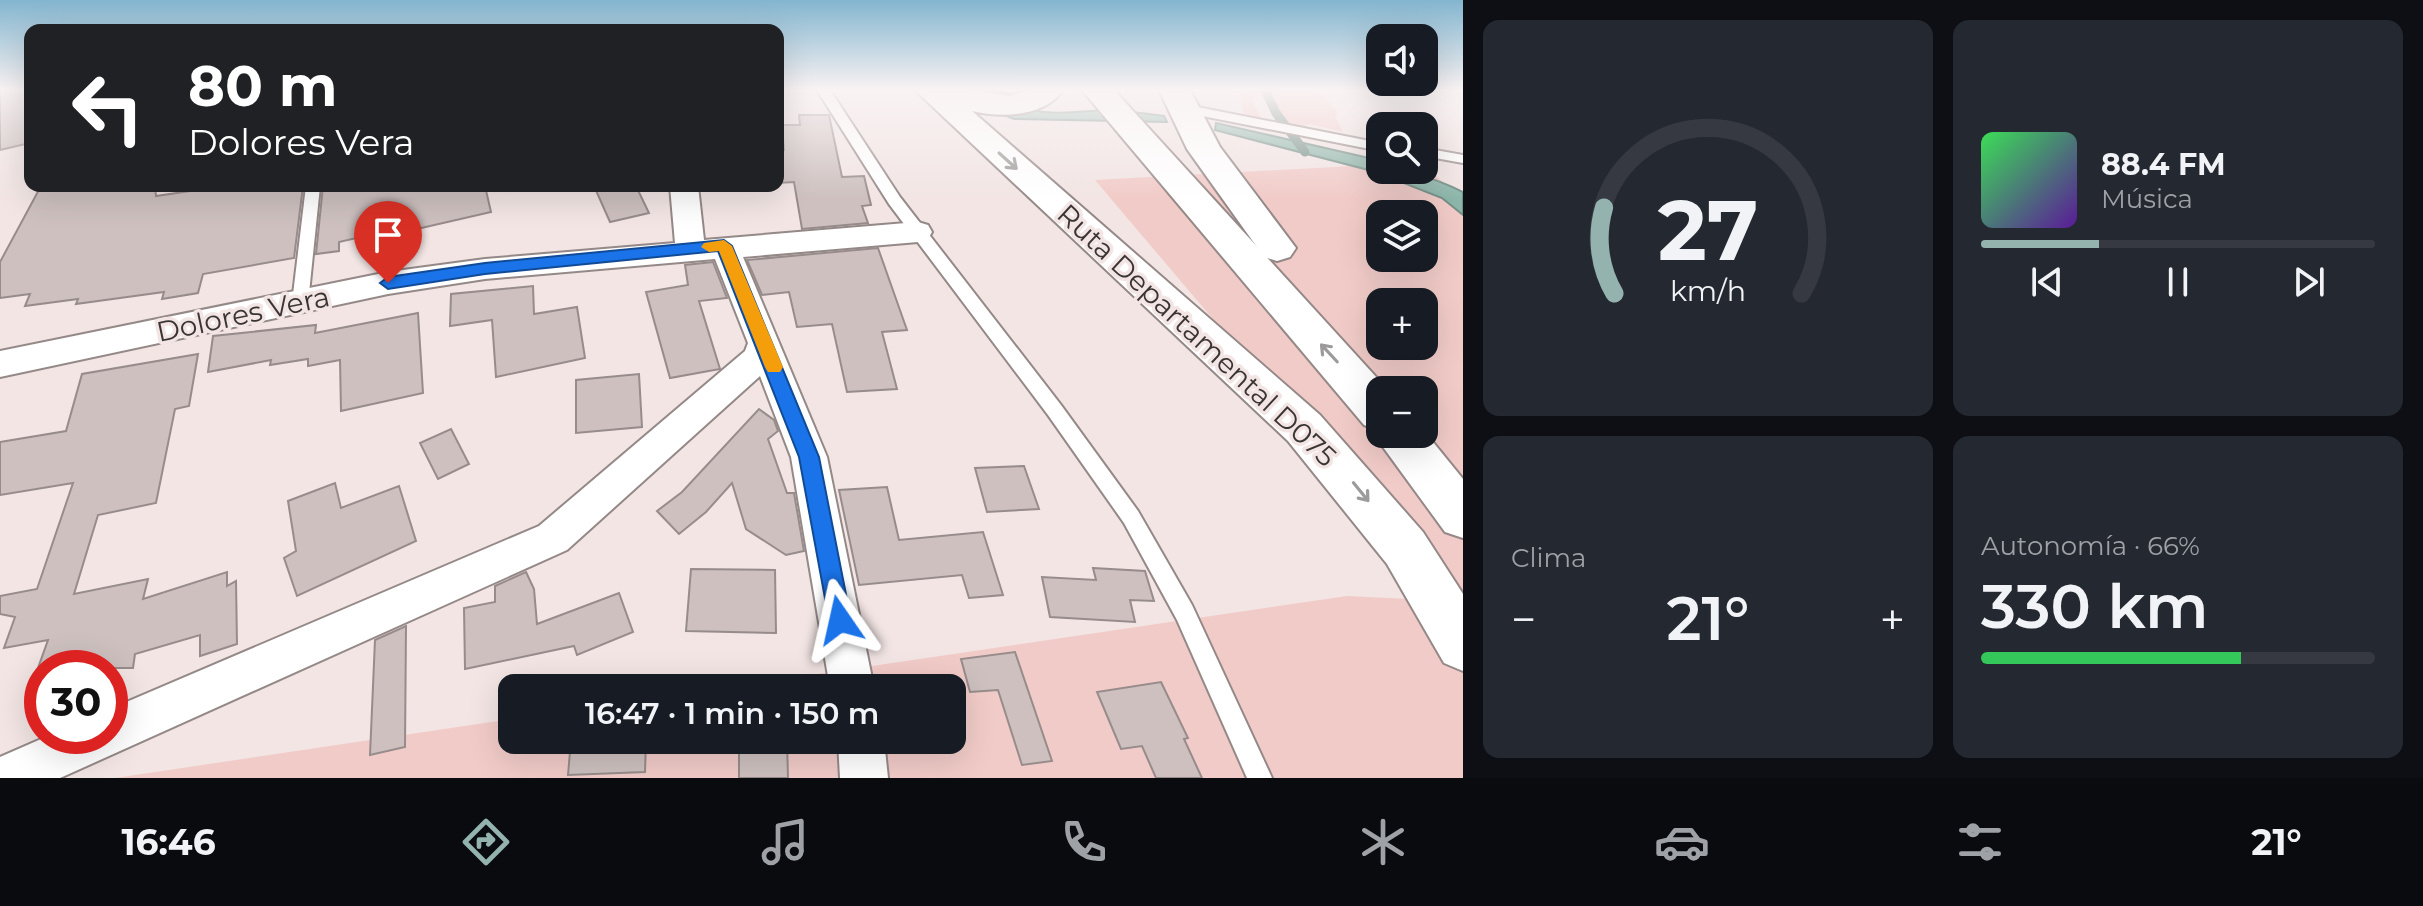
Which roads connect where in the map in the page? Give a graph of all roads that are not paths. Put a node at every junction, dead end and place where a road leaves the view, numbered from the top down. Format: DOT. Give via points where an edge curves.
graph roads {
  1 [pos="844,126"];
  2 [pos="970,126"];
  3 [pos="1129,126"];
  4 [pos="1192,126"];
  5 [pos="1265,126"];
  6 [pos="1366,145"];
  7 [pos="1438,155"];
  8 [pos="1463,159"];
  9 [pos="312,192"];
  10 [pos="686,192"];
  11 [pos="918,232"];
  12 [pos="707,247"];
  13 [pos="1277,248"];
  14 [pos="300,303"];
  15 [pos="764,343"];
  16 [pos="0,364"];
  17 [pos="1366,396"];
  18 [pos="1410,448"];
  19 [pos="1463,516"];
  20 [pos="1463,644"];
  21 [pos="849,674"];
  22 [pos="128,724"];
  23 [pos="60,754"];
  24 [pos="862,754"];
  25 [pos="6,778"];
  26 [pos="864,778"];
  27 [pos="1260,778"];
  1 -- 11 [label="lane"];
  2 -- 20 [label="main road, Ruta Departamental D075, one-way" via="1304,428 1405,548"];
  17 -- 3 [label="main road, one-way"];
  4 -- 13 [label="main road"];
  5 -- 6 [label="lane"];
  7 -- 8 [label="lane"];
  9 -- 14 [label="lane"];
  10 -- 12 [label="street"];
  11 -- 12 [label="street, Dolores Vera"];
  11 -- 27 [label="lane" via="1063,418 1133,521"];
  12 -- 14 [label="street, Dolores Vera" via="485,269"];
  12 -- 15 [label="street"];
  14 -- 16 [label="street, Dolores Vera"];
  15 -- 21 [label="street" via="809,457"];
  15 -- 22 [label="street" via="758,358 553,538"];
  18 -- 19 [label="main road"];
  23 -- 25 [label="street"];
  24 -- 26 [label="street"];
}
